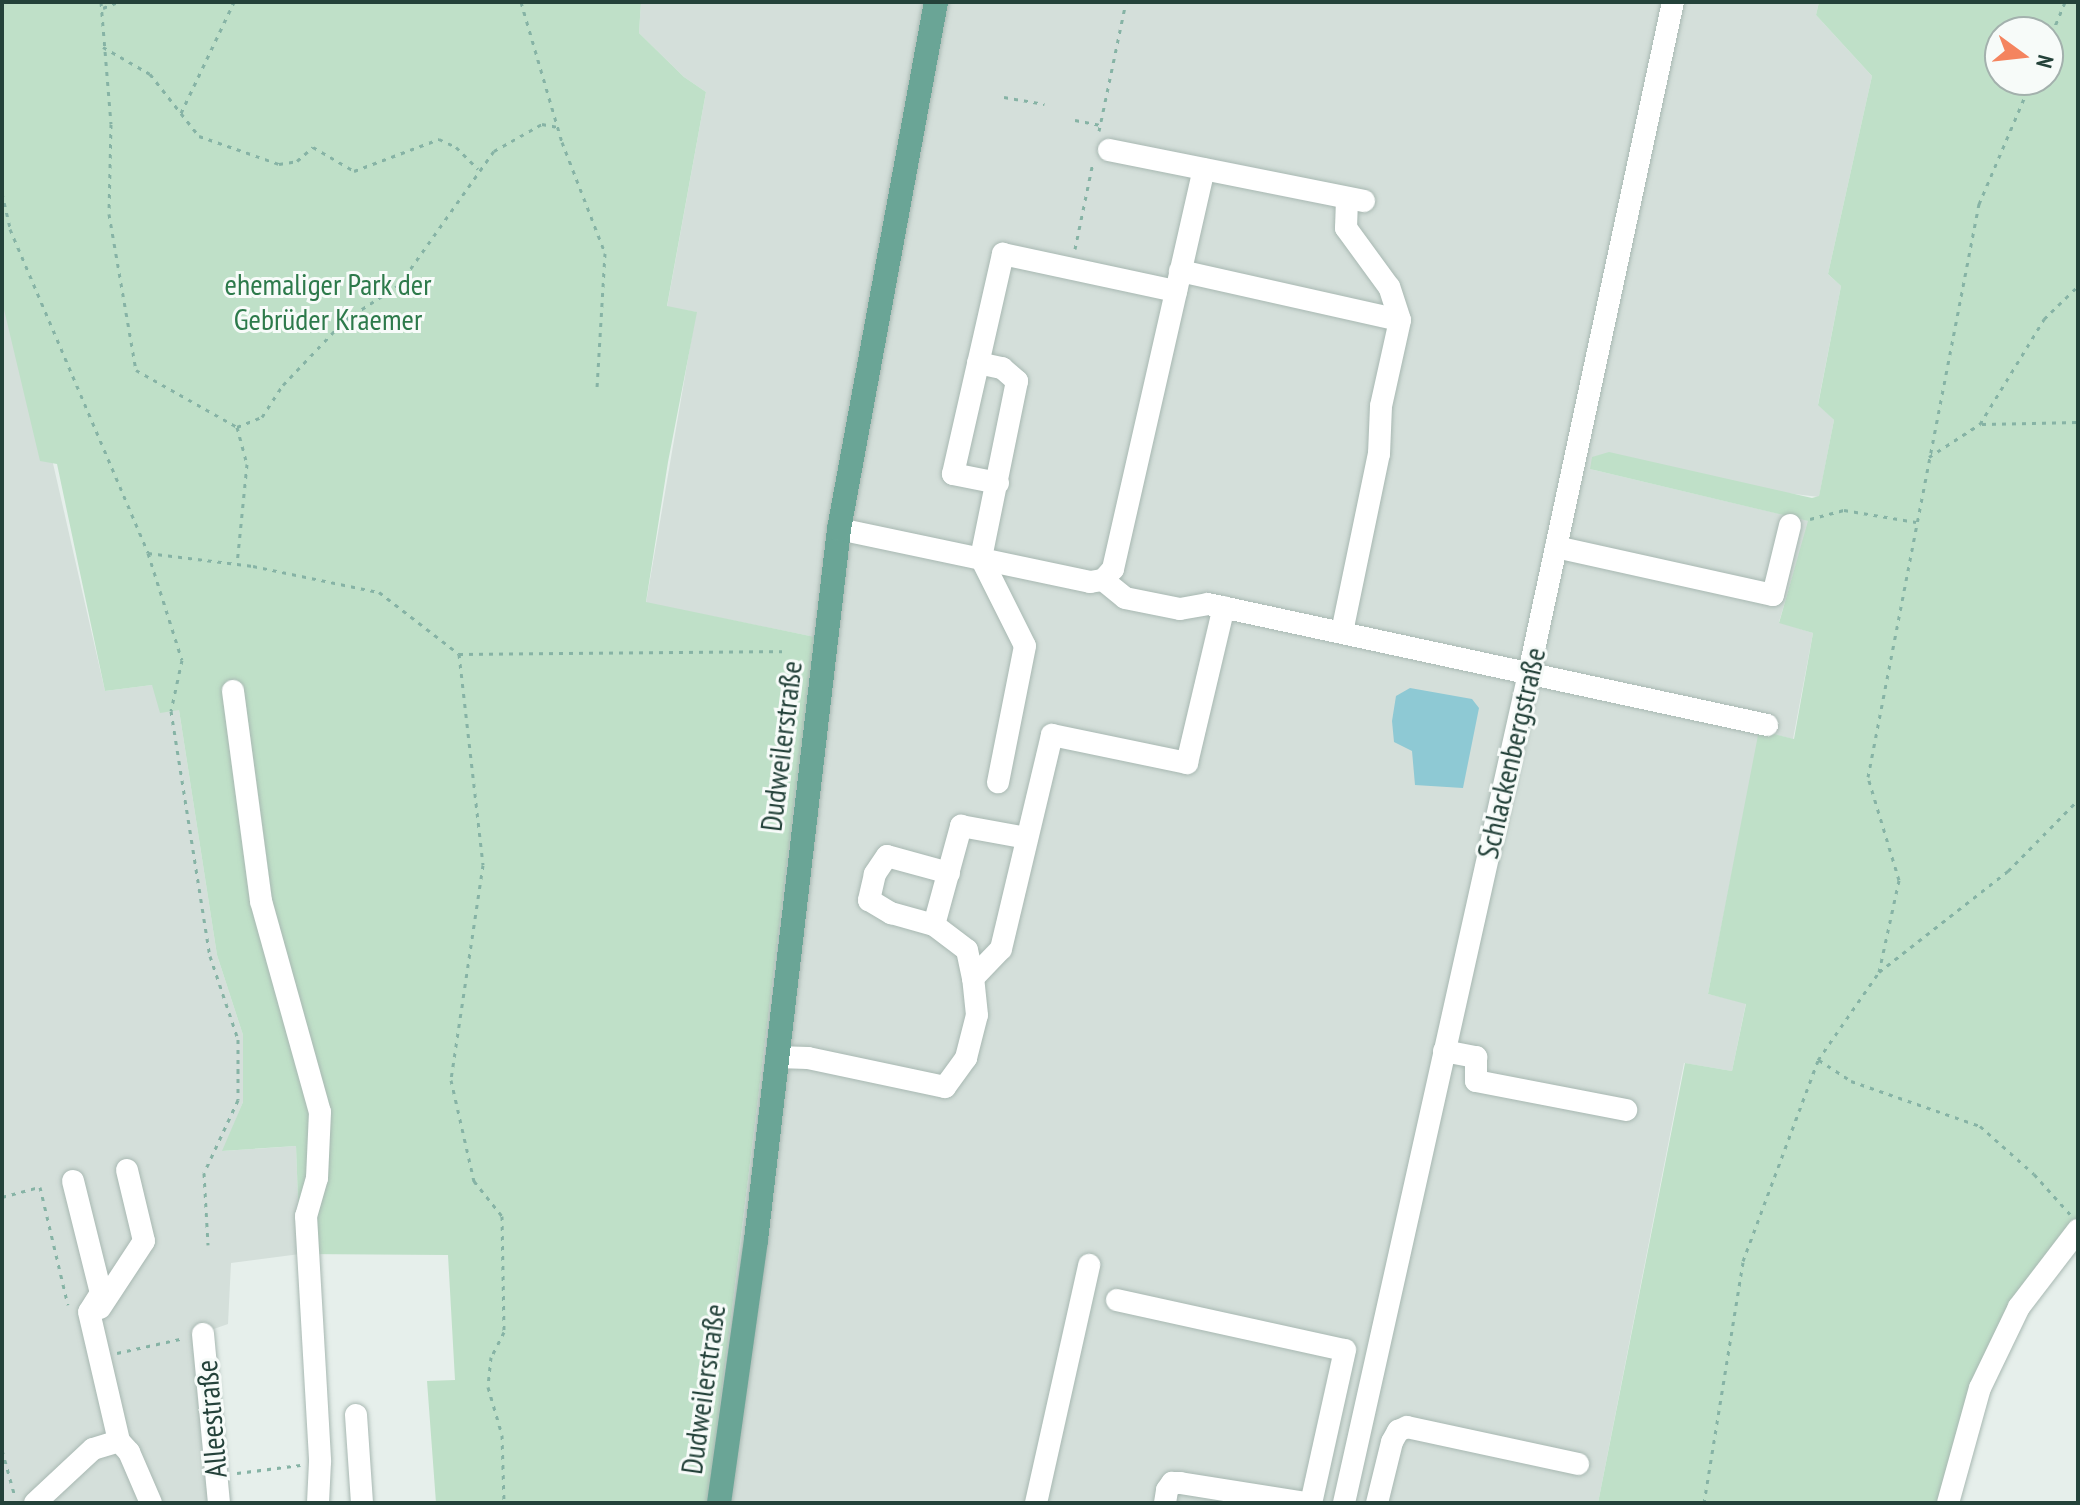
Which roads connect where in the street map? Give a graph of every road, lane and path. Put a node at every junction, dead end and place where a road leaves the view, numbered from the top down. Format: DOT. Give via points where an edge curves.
graph roads {
  1 [pos="101,2"];
  2 [pos="118,2"];
  3 [pos="234,2"];
  4 [pos="521,2"];
  5 [pos="936,2"];
  6 [pos="1673,2"];
  7 [pos="101,9"];
  8 [pos="103,47"];
  9 [pos="2025,96"];
  10 [pos="1004,97"];
  11 [pos="1044,104"];
  12 [pos="181,113"];
  13 [pos="1075,120"];
  14 [pos="1101,125"];
  15 [pos="558,127"];
  16 [pos="1109,150"];
  17 [pos="1204,169"];
  18 [pos="479,170"];
  19 [pos="2,193"];
  20 [pos="1178,281"];
  21 [pos="2078,286"];
  22 [pos="1400,320"];
  23 [pos="978,363"];
  24 [pos="597,388"];
  25 [pos="2078,422"];
  26 [pos="1980,424"];
  27 [pos="237,427"];
  28 [pos="1929,457"];
  29 [pos="998,483"];
  30 [pos="1916,522"];
  31 [pos="1790,525"];
  32 [pos="839,529"];
  33 [pos="1556,547"];
  34 [pos="148,553"];
  35 [pos="981,558"];
  36 [pos="237,564"];
  37 [pos="1103,580"];
  38 [pos="1224,607"];
  39 [pos="1342,632"];
  40 [pos="782,651"];
  41 [pos="459,654"];
  42 [pos="1529,673"];
  43 [pos="233,691"];
  44 [pos="1767,725"];
  45 [pos="998,782"];
  46 [pos="2078,800"];
  47 [pos="1027,838"];
  48 [pos="949,873"];
  49 [pos="934,925"];
  50 [pos="1879,972"];
  51 [pos="973,978"];
  52 [pos="1444,1051"];
  53 [pos="777,1057"];
  54 [pos="1818,1060"];
  55 [pos="1626,1110"];
  56 [pos="127,1170"];
  57 [pos="73,1181"];
  58 [pos="2,1197"];
  59 [pos="2078,1223"];
  60 [pos="2078,1230"];
  61 [pos="208,1245"];
  62 [pos="1089,1265"];
  63 [pos="1117,1300"];
  64 [pos="69,1308"];
  65 [pos="100,1308"];
  66 [pos="203,1334"];
  67 [pos="100,1357"];
  68 [pos="356,1415"];
  69 [pos="119,1441"];
  70 [pos="2,1450"];
  71 [pos="1578,1464"];
  72 [pos="289,1467"];
  73 [pos="216,1476"];
  74 [pos="1220,1498"];
  75 [pos="1250,1499"];
  76 [pos="17,1503"];
  77 [pos="35,1503"];
  78 [pos="151,1503"];
  79 [pos="219,1503"];
  80 [pos="318,1503"];
  81 [pos="362,1503"];
  82 [pos="504,1503"];
  83 [pos="719,1503"];
  84 [pos="1036,1503"];
  85 [pos="1165,1503"];
  86 [pos="1304,1503"];
  87 [pos="1344,1503"];
  88 [pos="1377,1503"];
  89 [pos="1704,1503"];
  90 [pos="1948,1503"];
  1 -- 7 [label="path"];
  2 -- 7 [label="path"];
  3 -- 12 [label="path"];
  4 -- 15 [label="path"];
  5 -- 32 [label="main road, Dudweilerstraße"];
  6 -- 33 [label="street, Schlackenbergstraße"];
  7 -- 8 [label="path"];
  8 -- 12 [label="path" via="150,74"];
  8 -- 27 [label="path" via="111,124 109,214 136,370"];
  9 -- 28 [label="path" via="1979,204"];
  10 -- 11 [label="path"];
  12 -- 18 [label="path" via="199,136 279,164 297,161 313,147 354,171 439,139 456,147"];
  13 -- 14 [label="path"];
  15 -- 18 [label="path" via="542,124 494,151"];
  15 -- 24 [label="path" via="605,253"];
  16 -- 17 [label="street"];
  17 -- 20 [label="street"];
  17 -- 22 [label="street" via="1356,200 1346,228 1389,287"];
  18 -- 27 [label="path" via="399,285 345,320 283,385 262,417"];
  19 -- 34 [label="path" via="10,229"];
  20 -- 22 [label="street"];
  20 -- 23 [label="street" via="1003,254"];
  20 -- 37 [label="street" via="1113,569"];
  21 -- 26 [label="path" via="2044,319"];
  22 -- 39 [label="street"];
  23 -- 29 [label="street" via="1002,368 1017,381"];
  23 -- 29 [label="street" via="953,474"];
  25 -- 26 [label="path"];
  26 -- 28 [label="path"];
  27 -- 36 [label="path" via="247,464"];
  28 -- 30 [label="path"];
  29 -- 35 [label="street"];
  30 -- 31 [label="path" via="1844,510"];
  30 -- 50 [label="path" via="1868,777 1899,880"];
  31 -- 33 [label="street" via="1773,595"];
  32 -- 35 [label="street"];
  32 -- 53 [label="main road, Dudweilerstraße"];
  33 -- 42 [label="street, Schlackenbergstraße"];
  34 -- 36 [label="path"];
  34 -- 61 [label="path" via="182,660 171,711 210,956 238,1039 238,1100 204,1173"];
  35 -- 37 [label="street" via="1090,582"];
  35 -- 45 [label="street" via="1025,646"];
  36 -- 41 [label="path" via="379,592"];
  37 -- 38 [label="street" via="1125,598 1180,609"];
  38 -- 39 [label="street"];
  38 -- 47 [label="street" via="1187,763 1052,735"];
  39 -- 42 [label="street"];
  40 -- 41 [label="path"];
  41 -- 82 [label="path" via="483,865 451,1080 474,1181 502,1216 504,1332 491,1357 488,1387 502,1435"];
  42 -- 44 [label="street"];
  42 -- 52 [label="street, Schlackenbergstraße"];
  43 -- 80 [label="street" via="261,901 320,1112 317,1178 306,1216"];
  46 -- 50 [label="path" via="2008,871"];
  47 -- 48 [label="street" via="961,826"];
  47 -- 51 [label="street" via="1001,949"];
  48 -- 49 [label="street"];
  48 -- 49 [label="street" via="887,856 875,874 869,900 891,913"];
  49 -- 51 [label="street" via="967,950"];
  50 -- 54 [label="path"];
  51 -- 53 [label="street" via="977,1015 966,1058 945,1087 808,1058"];
  52 -- 55 [label="street" via="1476,1057 1476,1081"];
  52 -- 87 [label="street, Schlackenbergstraße"];
  53 -- 83 [label="main road, Dudweilerstraße"];
  54 -- 59 [label="path" via="1851,1081 1980,1126"];
  54 -- 89 [label="path" via="1743,1261"];
  56 -- 65 [label="street" via="144,1241"];
  57 -- 67 [label="street" via="101,1293 89,1312"];
  58 -- 64 [label="path" via="40,1187"];
  60 -- 90 [label="street" via="2019,1307 1986,1374"];
  62 -- 84 [label="street"];
  63 -- 86 [label="street" via="1345,1350"];
  66 -- 67 [label="path"];
  66 -- 73 [label="street, Alleestraße"];
  67 -- 69 [label="street"];
  68 -- 81 [label="street"];
  69 -- 77 [label="street" via="93,1449"];
  69 -- 78 [label="street"];
  70 -- 76 [label="path"];
  71 -- 88 [label="street" via="1407,1427 1392,1442"];
  72 -- 73 [label="path"];
  73 -- 79 [label="street, Alleestraße"];
  74 -- 75 [label="street"];
  74 -- 85 [label="street" via="1172,1483"];
  75 -- 86 [label="street"];
}
